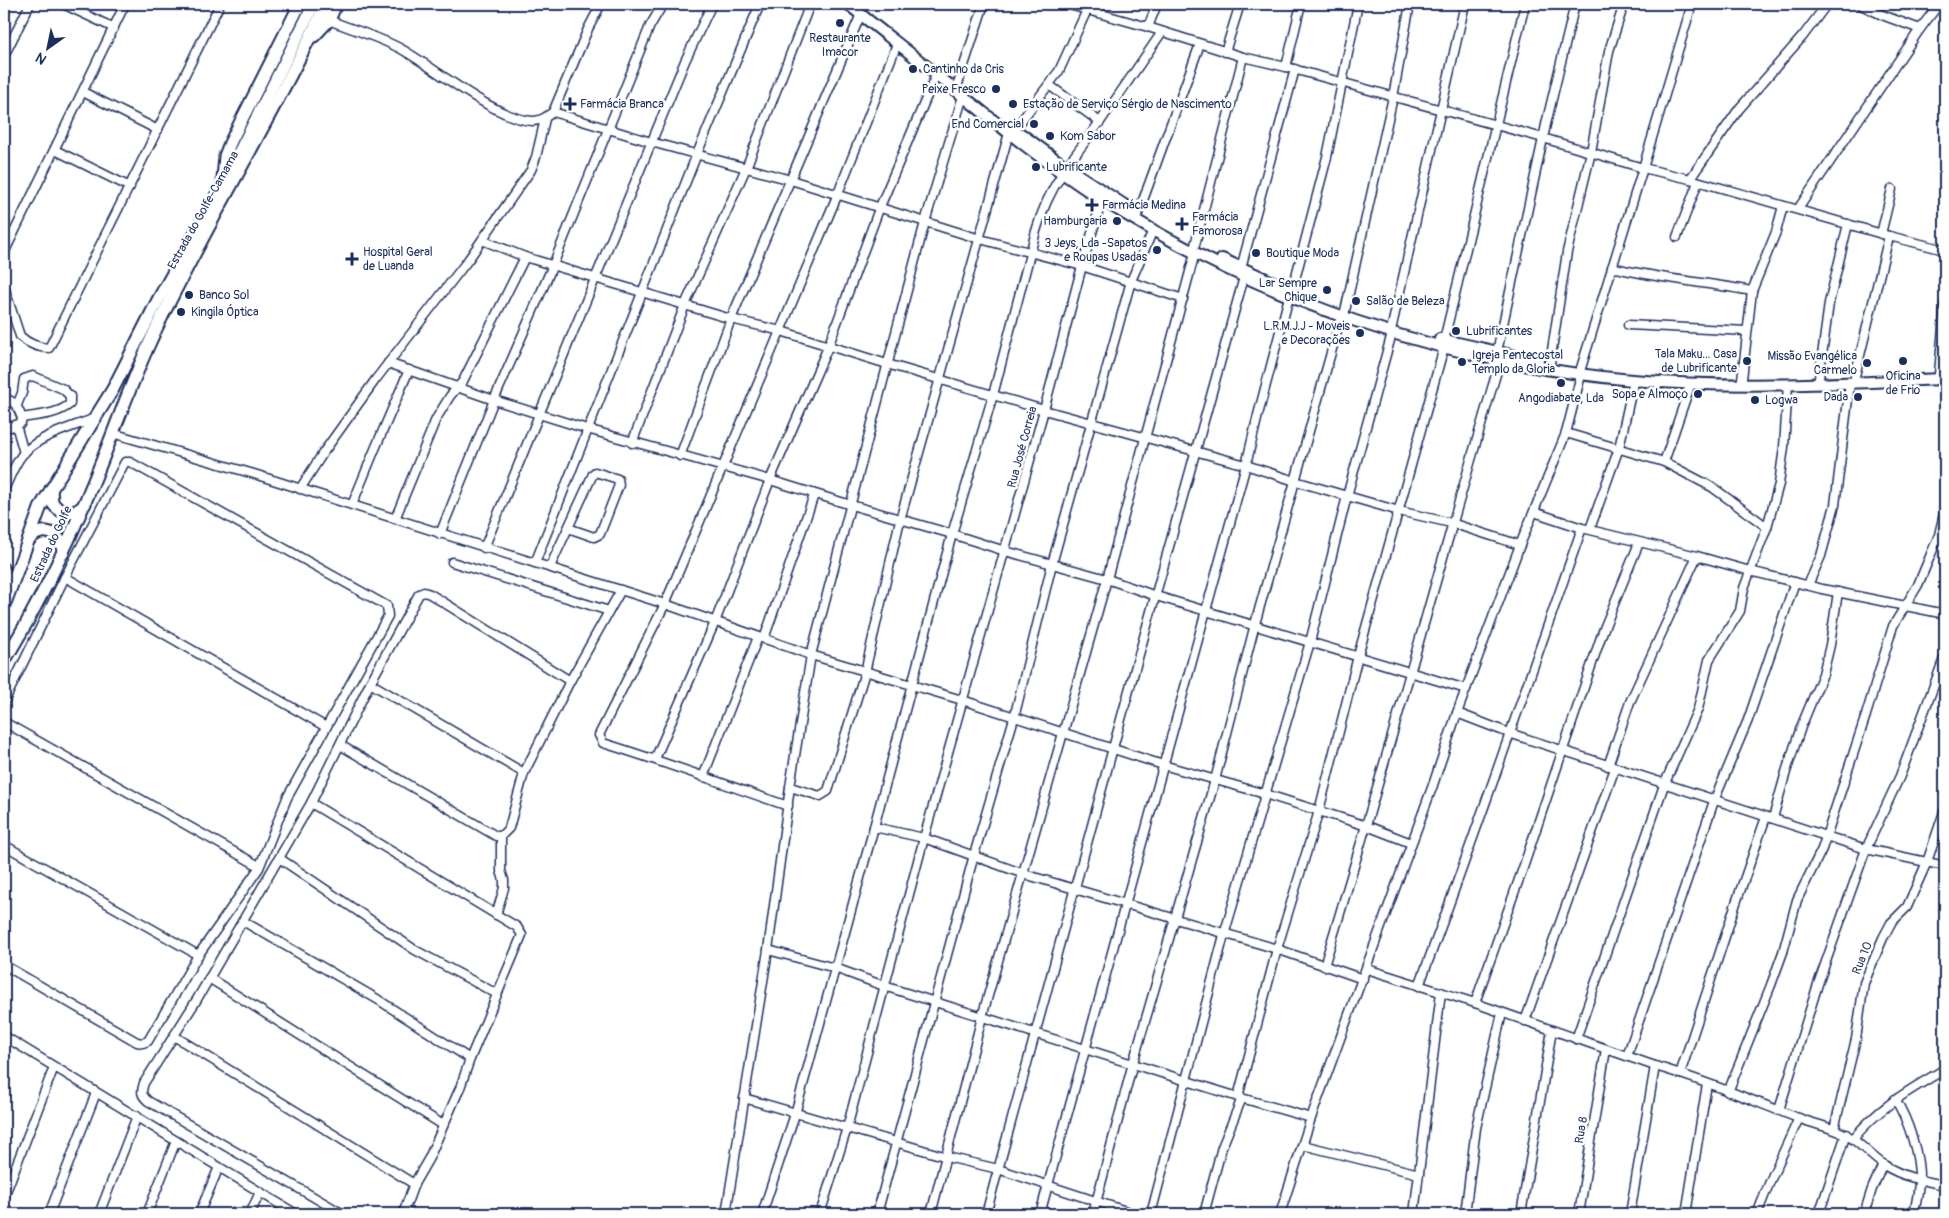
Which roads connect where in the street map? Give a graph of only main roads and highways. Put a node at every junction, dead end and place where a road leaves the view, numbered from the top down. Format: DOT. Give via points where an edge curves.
graph roads {
  1 [pos="300,4"];
  2 [pos="314,4"];
  3 [pos="326,4"];
  4 [pos="336,4"];
  5 [pos="848,4"];
  6 [pos="859,9"];
  7 [pos="308,42"];
  8 [pos="1012,131"];
  9 [pos="1064,170"];
  10 [pos="224,182"];
  11 [pos="1195,249"];
  12 [pos="1498,356"];
  13 [pos="1581,372"];
  14 [pos="1943,376"];
  15 [pos="1852,380"];
  16 [pos="95,421"];
  17 [pos="112,432"];
  18 [pos="52,487"];
  19 [pos="85,504"];
  20 [pos="28,542"];
  21 [pos="63,553"];
  22 [pos="4,606"];
  23 [pos="4,662"];
  1 -- 10 [label="highway" via="230,143 225,156"];
  2 -- 10 [label="highway, Estrada do Golfe-Camama"];
  3 -- 7 [label="highway, Estrada do Golfe-Camama"];
  4 -- 7 [label="highway" via="332,22"];
  5 -- 6 [label="main road"];
  6 -- 8 [label="main road" via="958,84"];
  6 -- 8 [label="main road" via="897,44"];
  7 -- 17 [label="highway, Estrada do Golfe-Camama" via="172,296"];
  8 -- 9 [label="main road"];
  9 -- 11 [label="main road"];
  9 -- 11 [label="main road" via="1102,200 1153,230"];
  10 -- 16 [label="highway, Estrada do Golfe-Camama"];
  11 -- 12 [label="main road" via="1291,294 1343,314 1392,330"];
  12 -- 13 [label="main road"];
  12 -- 13 [label="main road" via="1550,363"];
  13 -- 15 [label="main road" via="1694,378"];
  13 -- 15 [label="main road" via="1634,380 1691,383 1788,384"];
  14 -- 15 [label="main road"];
  16 -- 18 [label="highway, Estrada do Golfe"];
  17 -- 19 [label="highway, Estrada do Golfe"];
  18 -- 19 [label="highway" via="51,499 60,511 72,512"];
  18 -- 20 [label="highway, Estrada do Golfe"];
  19 -- 21 [label="highway, Estrada do Golfe"];
  20 -- 21 [label="highway" via="38,532 50,532 59,539"];
  20 -- 22 [label="highway, Estrada do Golfe"];
  21 -- 23 [label="highway, Estrada do Golfe"];
}
